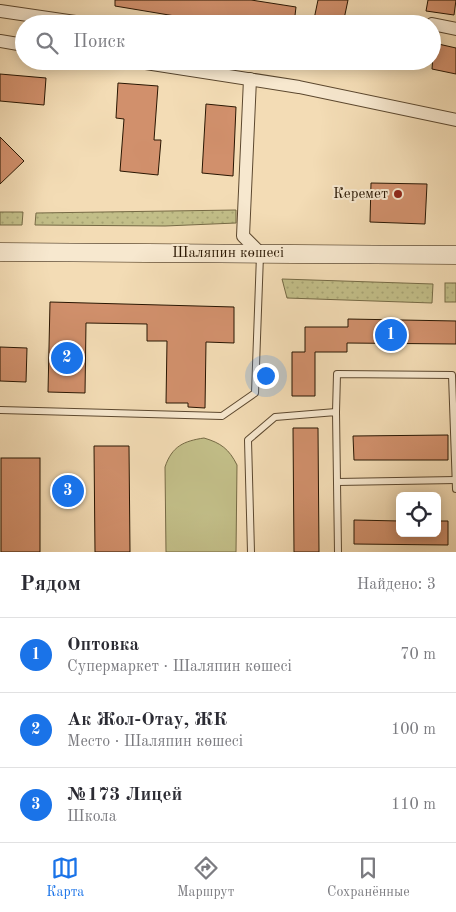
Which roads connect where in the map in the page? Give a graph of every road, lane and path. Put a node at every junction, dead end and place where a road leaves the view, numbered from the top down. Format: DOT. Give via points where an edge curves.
graph roads {
  1 [pos="0,11"];
  2 [pos="27,15"];
  3 [pos="441,26"];
  4 [pos="456,29"];
  5 [pos="0,41"];
  6 [pos="15,44"];
  7 [pos="203,70"];
  8 [pos="250,79"];
  9 [pos="456,120"];
  10 [pos="0,252"];
  11 [pos="260,253"];
  12 [pos="456,255"];
  13 [pos="0,410"];
  14 [pos="454,410"];
  15 [pos="336,412"];
  16 [pos="456,480"];
  17 [pos="337,482"];
  18 [pos="456,489"];
  19 [pos="251,552"];
  20 [pos="338,552"];
  1 -- 2 [label="street"];
  3 -- 4 [label="street"];
  5 -- 6 [label="street"];
  7 -- 8 [label="street"];
  8 -- 9 [label="street"];
  8 -- 11 [label="street" via="243,236"];
  10 -- 11 [label="main road, Шаляпин көшесі"];
  11 -- 12 [label="main road, Шаляпин көшесі"];
  11 -- 13 [label="lane" via="254,393 222,416"];
  14 -- 15 [label="lane" via="452,375 337,374"];
  14 -- 16 [label="lane"];
  15 -- 17 [label="lane"];
  15 -- 19 [label="lane" via="275,417 248,440"];
  16 -- 17 [label="lane"];
  16 -- 18 [label="lane"];
  17 -- 20 [label="lane"];
}
